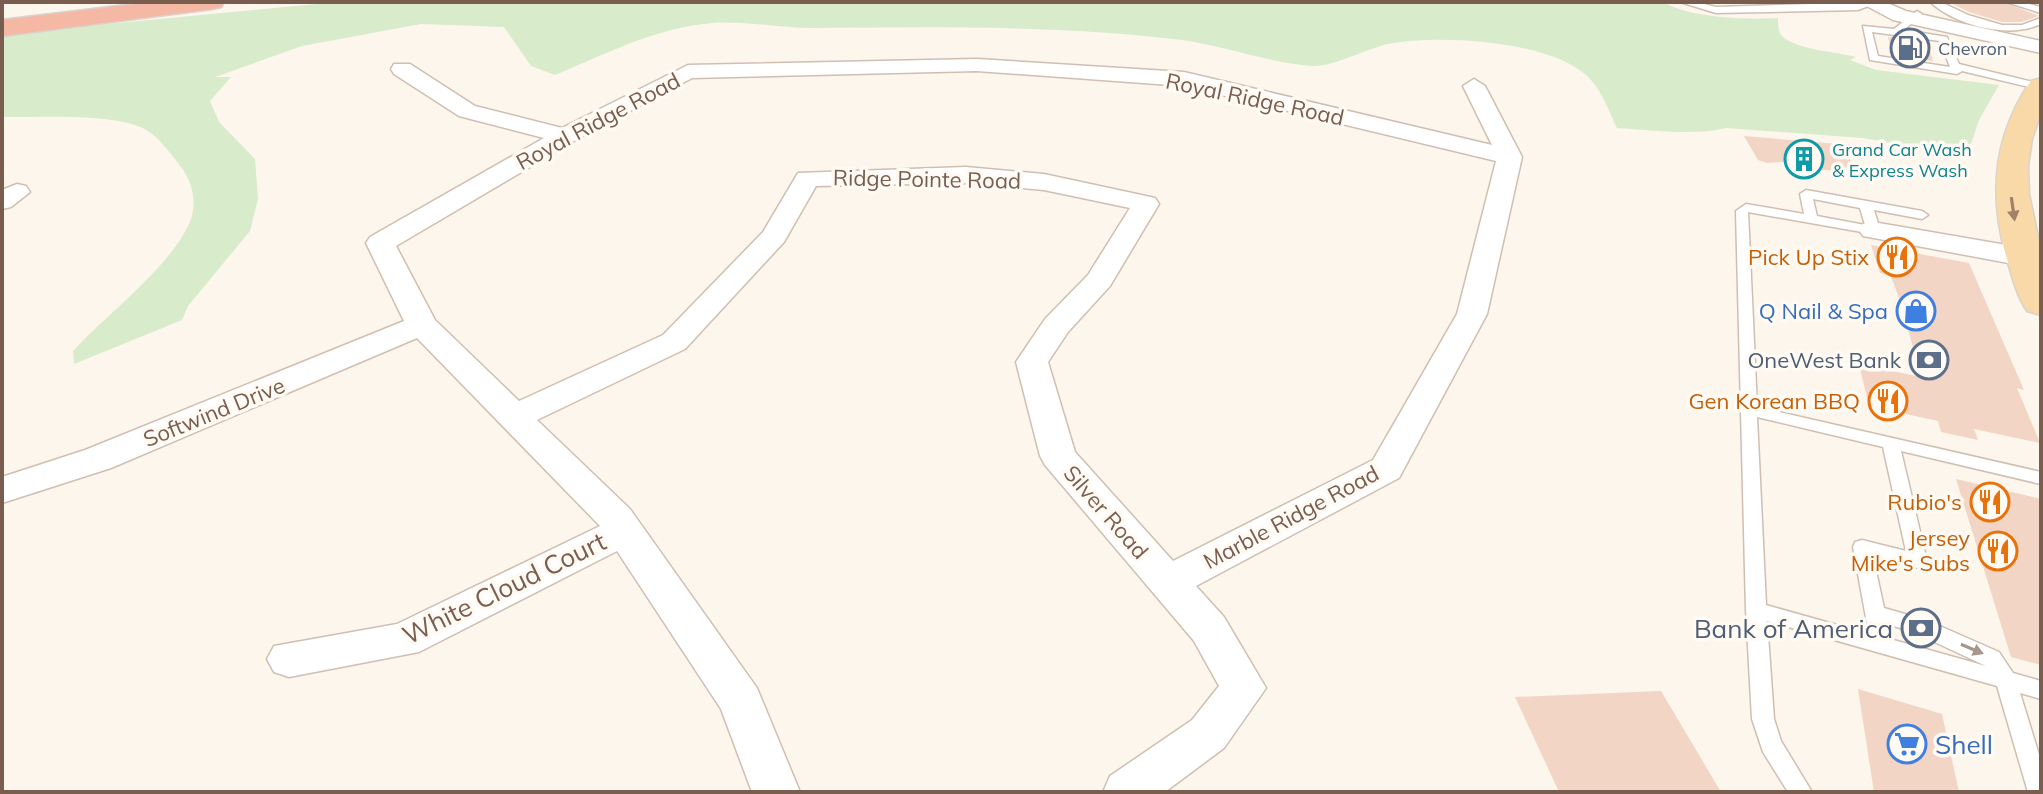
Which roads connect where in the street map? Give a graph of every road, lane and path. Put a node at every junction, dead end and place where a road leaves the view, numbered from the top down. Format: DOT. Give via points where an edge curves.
graph roads {
  1 [pos="199,2"];
  2 [pos="212,2"];
  3 [pos="1685,2"];
  4 [pos="2011,2"];
  5 [pos="1875,4"];
  6 [pos="2041,10"];
  7 [pos="1915,17"];
  8 [pos="2,19"];
  9 [pos="2041,21"];
  10 [pos="2,28"];
  11 [pos="2041,41"];
  12 [pos="2041,47"];
  13 [pos="1955,66"];
  14 [pos="402,69"];
  15 [pos="1474,86"];
  16 [pos="2041,87"];
  17 [pos="565,136"];
  18 [pos="1510,157"];
  19 [pos="1146,204"];
  20 [pos="1922,215"];
  21 [pos="1869,217"];
  22 [pos="1811,219"];
  23 [pos="2032,259"];
  24 [pos="2041,303"];
  25 [pos="422,325"];
  26 [pos="1749,410"];
  27 [pos="514,417"];
  28 [pos="1891,444"];
  29 [pos="2041,478"];
  30 [pos="2,490"];
  31 [pos="624,531"];
  32 [pos="1167,582"];
  33 [pos="1756,610"];
  34 [pos="1875,613"];
  35 [pos="1881,645"];
  36 [pos="289,659"];
  37 [pos="2006,680"];
  38 [pos="2041,690"];
  39 [pos="776,792"];
  40 [pos="1127,792"];
  41 [pos="1801,792"];
  42 [pos="2039,792"];
  1 -- 8 [label="highway"];
  2 -- 10 [label="highway"];
  3 -- 5 [label="lane" via="1716,10"];
  4 -- 6 [label="lane"];
  5 -- 7 [label="street"];
  7 -- 9 [label="lane" via="1953,14 2022,29"];
  7 -- 11 [label="street"];
  7 -- 12 [label="street"];
  7 -- 13 [label="lane" via="1944,39"];
  7 -- 13 [label="lane" via="1866,28 1874,58 1957,71"];
  13 -- 16 [label="lane"];
  14 -- 17 [label="street" via="467,111"];
  15 -- 18 [label="street"];
  16 -- 23 [label="main road, one-way" via="2021,121 2012,160 2011,194"];
  17 -- 18 [label="street, Royal Ridge Road" via="688,72 977,65 1184,79"];
  17 -- 25 [label="street, Royal Ridge Road" via="380,243"];
  18 -- 32 [label="street, Marble Ridge Road" via="1472,314 1386,469"];
  19 -- 27 [label="street, Ridge Pointe Road" via="1044,182 981,177 807,178 774,236 674,342"];
  19 -- 32 [label="street, Silver Road" via="1100,280 1056,326 1032,362 1058,456"];
  20 -- 21 [label="lane"];
  21 -- 22 [label="lane"];
  21 -- 22 [label="lane" via="1806,194"];
  21 -- 23 [label="street"];
  22 -- 26 [label="lane" via="1742,211"];
  23 -- 24 [label="main road"];
  25 -- 27 [label="street, Royal Ridge Road"];
  25 -- 30 [label="street, Softwind Drive" via="98,459"];
  26 -- 28 [label="lane"];
  26 -- 33 [label="lane"];
  27 -- 31 [label="street, Royal Ridge Road"];
  28 -- 29 [label="lane"];
  28 -- 34 [label="lane" via="1918,561 1862,547"];
  31 -- 36 [label="street, White Cloud Court" via="404,640"];
  31 -- 39 [label="street, Royal Ridge Road" via="741,701"];
  32 -- 40 [label="street, Silver Road" via="1209,629 1244,688 1208,734"];
  33 -- 35 [label="lane"];
  33 -- 41 [label="lane" via="1763,719 1771,745"];
  34 -- 35 [label="lane"];
  34 -- 37 [label="lane, one-way" via="1992,658"];
  35 -- 37 [label="lane"];
  37 -- 38 [label="lane"];
  37 -- 42 [label="lane"];
}
